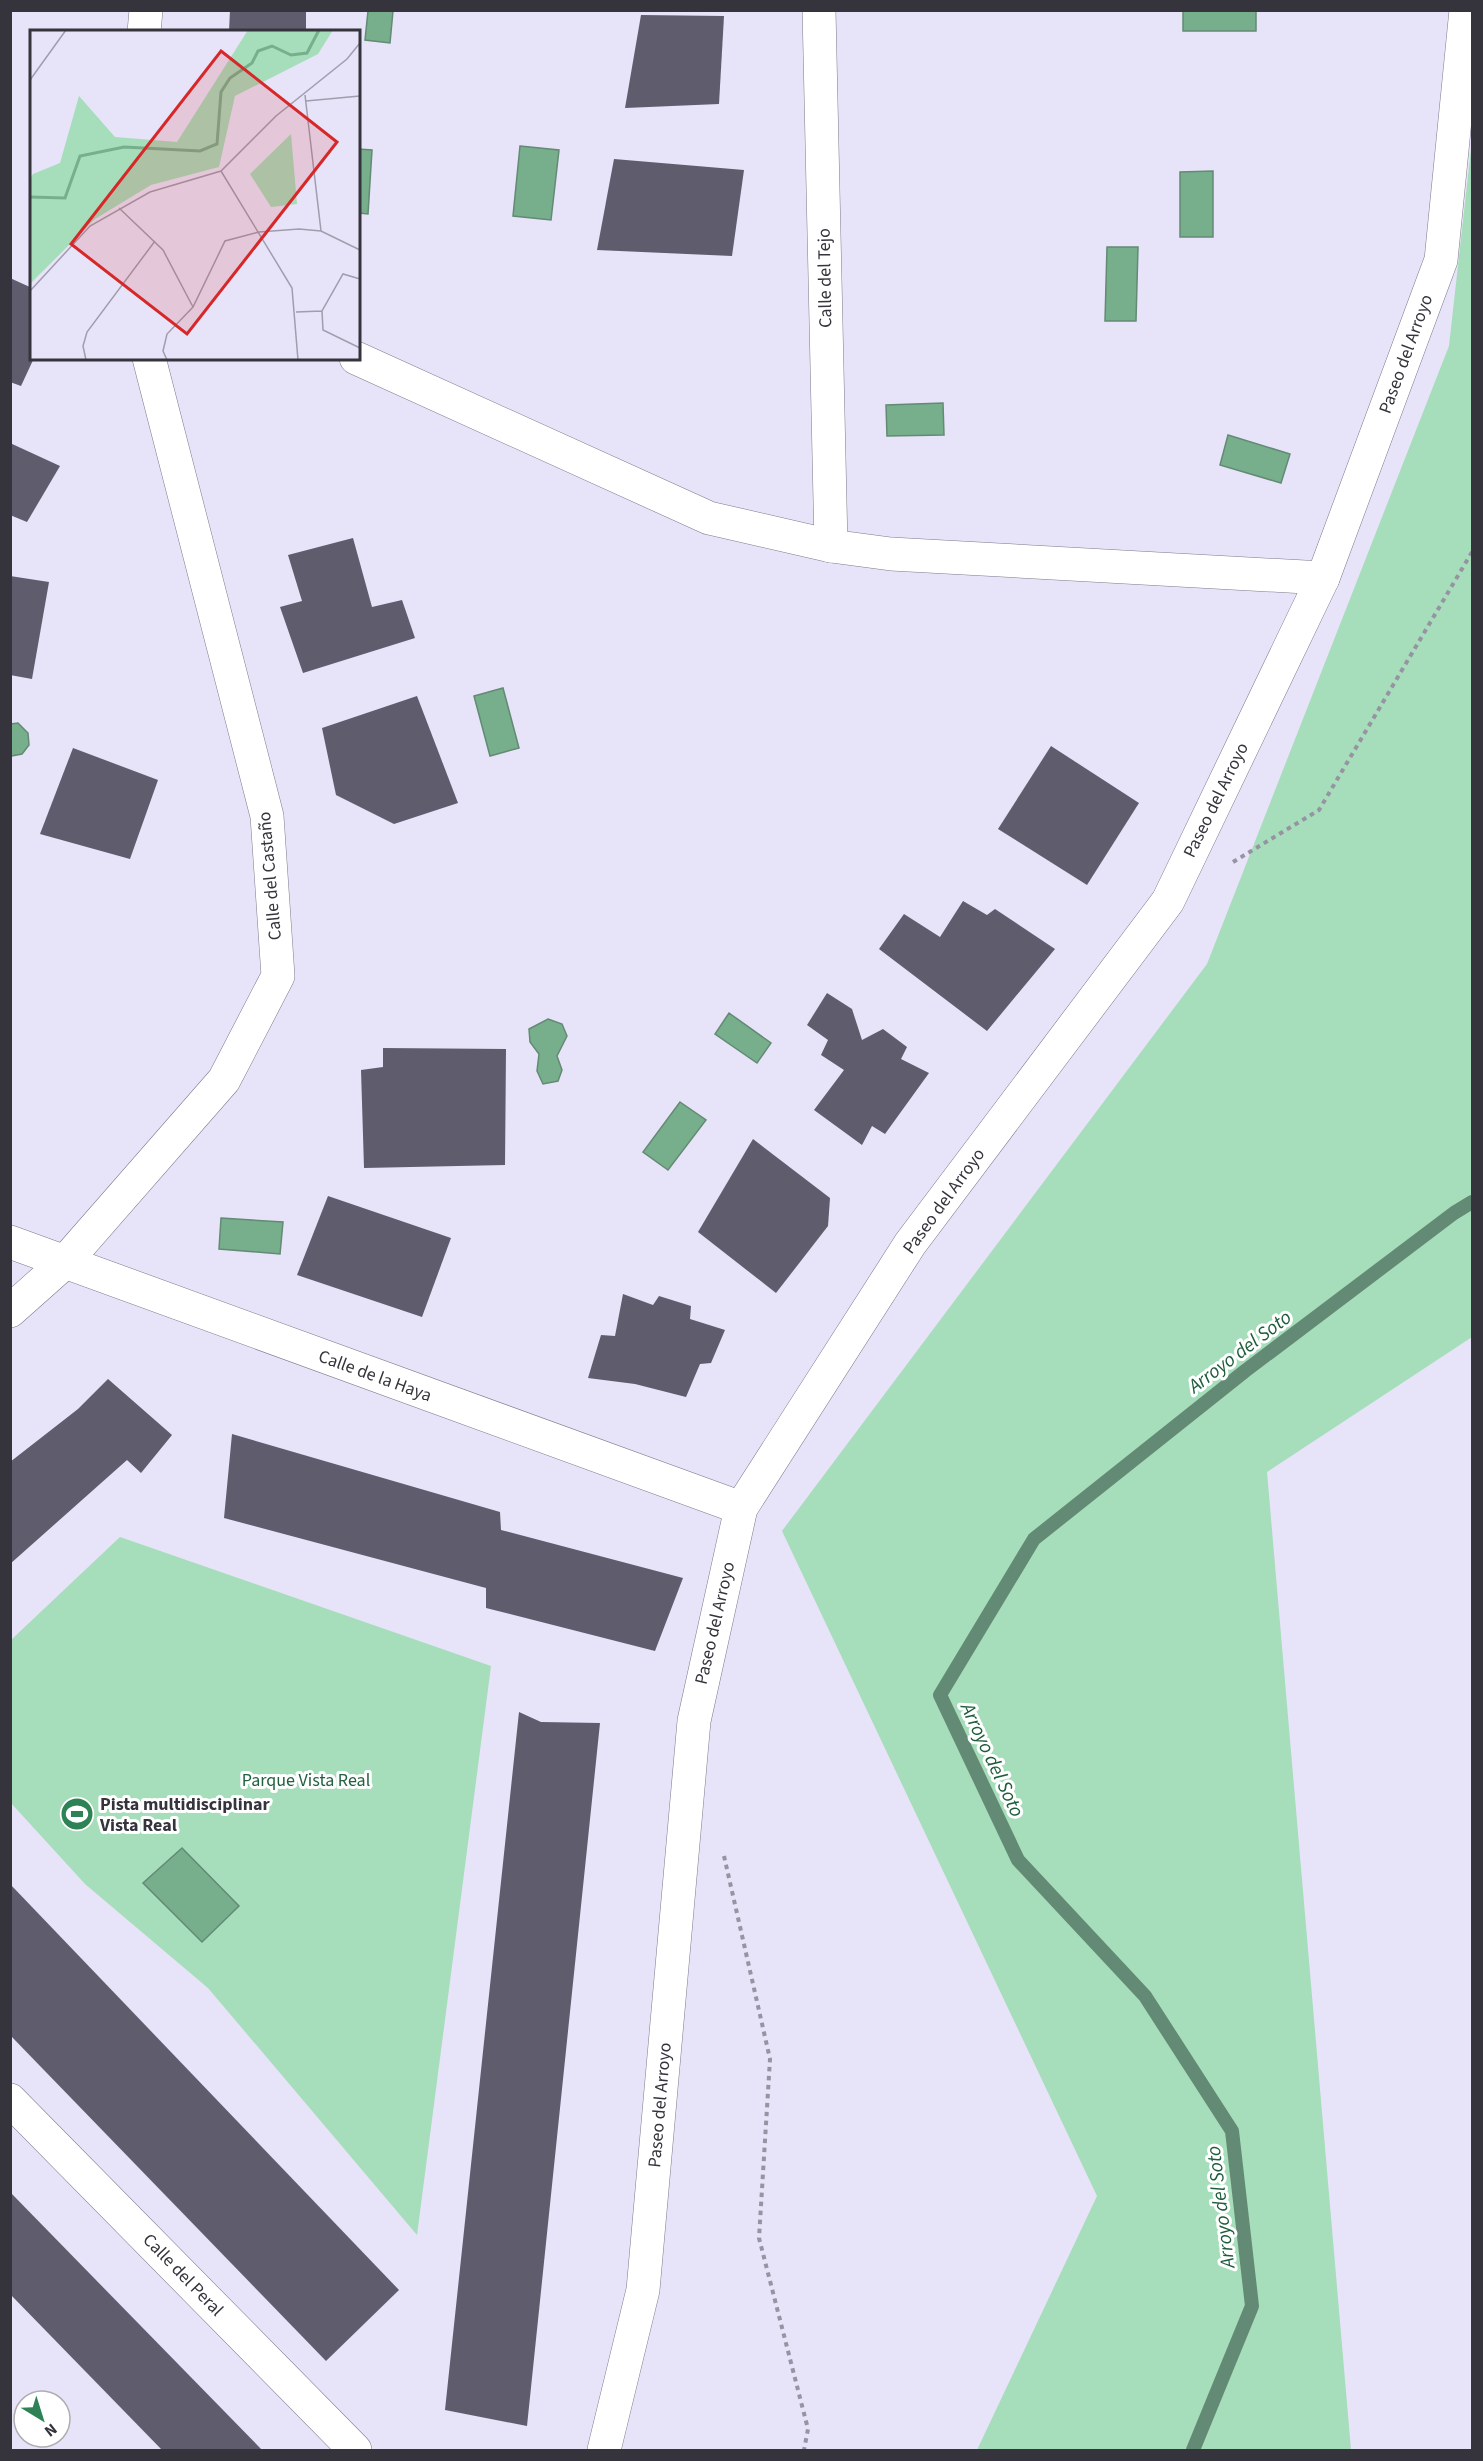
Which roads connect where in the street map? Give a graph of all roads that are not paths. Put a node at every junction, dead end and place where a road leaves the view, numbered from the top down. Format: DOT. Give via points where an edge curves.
graph roads {
  1 [pos="146,10"];
  2 [pos="819,10"];
  3 [pos="1466,10"];
  4 [pos="144,30"];
  5 [pos="150,360"];
  6 [pos="360,360"];
  7 [pos="831,546"];
  8 [pos="1323,578"];
  9 [pos="10,1242"];
  10 [pos="64,1263"];
  11 [pos="10,1311"];
  12 [pos="741,1508"];
  13 [pos="10,2100"];
  14 [pos="355,2451"];
  15 [pos="604,2451"];
  1 -- 4 [label="street"];
  2 -- 7 [label="street, Calle del Tejo"];
  3 -- 8 [label="street, Paseo del Arroyo" via="1441,260"];
  5 -- 10 [label="street, Calle del Castaño" via="267,816 278,976 224,1080"];
  6 -- 7 [label="street" via="709,518"];
  7 -- 8 [label="street" via="891,554"];
  8 -- 12 [label="street, Paseo del Arroyo" via="1168,901 910,1244"];
  9 -- 10 [label="street, Calle de la Haya"];
  10 -- 11 [label="street, Calle del Castaño"];
  10 -- 12 [label="street, Calle de la Haya"];
  12 -- 15 [label="street, Paseo del Arroyo" via="694,1721 643,2290"];
  13 -- 14 [label="street, Calle del Peral"];
}
